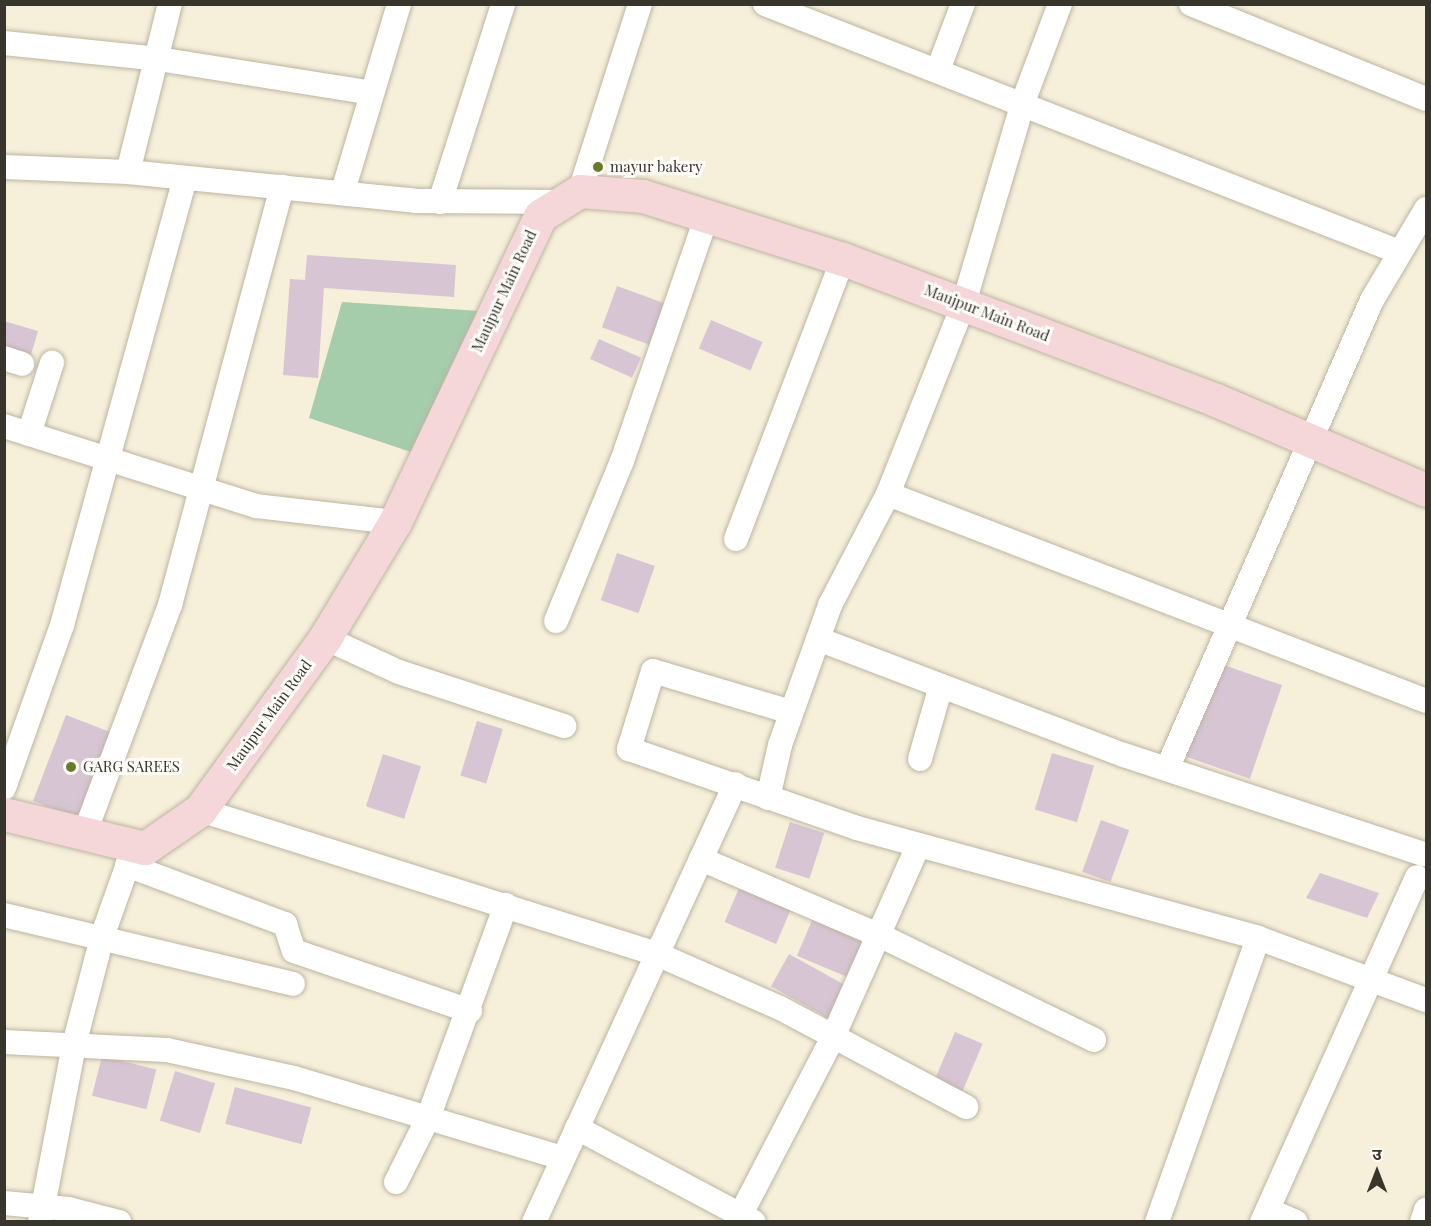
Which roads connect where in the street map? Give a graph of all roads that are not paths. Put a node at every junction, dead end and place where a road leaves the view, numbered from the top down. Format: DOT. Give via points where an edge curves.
graph roads {
  1 [pos="170,4"];
  2 [pos="503,4"];
  3 [pos="640,4"];
  4 [pos="765,4"];
  5 [pos="963,4"];
  6 [pos="1060,4"];
  7 [pos="1191,4"];
  8 [pos="394,5"];
  9 [pos="4,44"];
  10 [pos="158,59"];
  11 [pos="938,70"];
  12 [pos="372,93"];
  13 [pos="1426,99"];
  14 [pos="1023,102"];
  15 [pos="4,167"];
  16 [pos="128,172"];
  17 [pos="185,179"];
  18 [pos="282,187"];
  19 [pos="344,191"];
  20 [pos="568,196"];
  21 [pos="440,202"];
  22 [pos="1426,209"];
  23 [pos="707,215"];
  24 [pos="1398,252"];
  25 [pos="843,259"];
  26 [pos="964,303"];
  27 [pos="52,363"];
  28 [pos="4,426"];
  29 [pos="29,434"];
  30 [pos="1312,439"];
  31 [pos="109,459"];
  32 [pos="198,488"];
  33 [pos="1426,489"];
  34 [pos="888,494"];
  35 [pos="395,522"];
  36 [pos="736,539"];
  37 [pos="556,621"];
  38 [pos="1228,621"];
  39 [pos="325,638"];
  40 [pos="818,639"];
  41 [pos="941,686"];
  42 [pos="1426,701"];
  43 [pos="792,712"];
  44 [pos="564,726"];
  45 [pos="920,759"];
  46 [pos="1167,770"];
  47 [pos="735,784"];
  48 [pos="4,788"];
  49 [pos="768,798"];
  50 [pos="200,810"];
  51 [pos="4,814"];
  52 [pos="84,835"];
  53 [pos="918,846"];
  54 [pos="130,856"];
  55 [pos="701,859"];
  56 [pos="1423,864"];
  57 [pos="506,905"];
  58 [pos="4,915"];
  59 [pos="881,936"];
  60 [pos="102,937"];
  61 [pos="1258,938"];
  62 [pos="659,955"];
  63 [pos="1368,982"];
  64 [pos="293,984"];
  65 [pos="1426,1000"];
  66 [pos="470,1011"];
  67 [pos="833,1037"];
  68 [pos="1094,1040"];
  69 [pos="75,1041"];
  70 [pos="4,1042"];
  71 [pos="966,1107"];
  72 [pos="428,1118"];
  73 [pos="577,1128"];
  74 [pos="562,1158"];
  75 [pos="396,1182"];
  76 [pos="4,1203"];
  77 [pos="1426,1210"];
  78 [pos="42,1214"];
  79 [pos="1265,1216"];
  80 [pos="747,1218"];
  81 [pos="119,1221"];
  82 [pos="534,1221"];
  83 [pos="1157,1221"];
  84 [pos="1296,1221"];
  85 [pos="1422,1221"];
  1 -- 10 [label="street"];
  2 -- 21 [label="street"];
  3 -- 20 [label="street"];
  4 -- 11 [label="street"];
  5 -- 11 [label="street"];
  6 -- 14 [label="street"];
  7 -- 13 [label="street"];
  8 -- 12 [label="street"];
  9 -- 10 [label="street"];
  10 -- 12 [label="street"];
  10 -- 16 [label="street"];
  11 -- 14 [label="street"];
  12 -- 19 [label="street"];
  14 -- 24 [label="street"];
  14 -- 26 [label="street"];
  15 -- 16 [label="street"];
  16 -- 17 [label="street"];
  17 -- 18 [label="street"];
  17 -- 31 [label="street"];
  18 -- 19 [label="street"];
  18 -- 32 [label="street"];
  19 -- 21 [label="street"];
  20 -- 21 [label="street"];
  20 -- 23 [label="street, Maujpur Main Road" via="643,196"];
  20 -- 35 [label="street, Maujpur Main Road" via="540,216 512,267"];
  22 -- 24 [label="street"];
  23 -- 25 [label="street, Maujpur Main Road"];
  23 -- 37 [label="street" via="622,461"];
  24 -- 30 [label="street"];
  25 -- 26 [label="street, Maujpur Main Road"];
  25 -- 36 [label="street"];
  26 -- 30 [label="street, Maujpur Main Road"];
  26 -- 34 [label="street"];
  27 -- 29 [label="street"];
  28 -- 29 [label="street"];
  29 -- 31 [label="street"];
  30 -- 33 [label="street, Maujpur Main Road"];
  30 -- 38 [label="street"];
  31 -- 32 [label="street"];
  31 -- 48 [label="street" via="62,625"];
  32 -- 35 [label="street" via="256,506"];
  32 -- 52 [label="street" via="170,605"];
  34 -- 38 [label="street"];
  34 -- 40 [label="street" via="849,565"];
  35 -- 39 [label="street, Maujpur Main Road"];
  38 -- 42 [label="street"];
  38 -- 46 [label="street"];
  39 -- 44 [label="street" via="399,672"];
  39 -- 50 [label="street, Maujpur Main Road"];
  40 -- 41 [label="street"];
  40 -- 43 [label="street"];
  41 -- 45 [label="street"];
  41 -- 46 [label="street"];
  43 -- 47 [label="street" via="653,671 629,749"];
  43 -- 49 [label="street"];
  46 -- 56 [label="street"];
  47 -- 49 [label="street"];
  47 -- 55 [label="street"];
  49 -- 53 [label="street"];
  50 -- 54 [label="street, Maujpur Main Road" via="164,838"];
  50 -- 57 [label="street"];
  51 -- 52 [label="street"];
  52 -- 54 [label="street"];
  53 -- 59 [label="street"];
  53 -- 61 [label="street"];
  54 -- 60 [label="street"];
  54 -- 66 [label="street" via="285,924 294,951"];
  55 -- 59 [label="street"];
  55 -- 62 [label="street"];
  56 -- 63 [label="street"];
  57 -- 62 [label="street"];
  57 -- 66 [label="street"];
  58 -- 60 [label="street"];
  59 -- 67 [label="street"];
  59 -- 68 [label="street"];
  60 -- 64 [label="street"];
  60 -- 69 [label="street"];
  61 -- 63 [label="street"];
  61 -- 83 [label="street"];
  62 -- 67 [label="street"];
  62 -- 73 [label="street"];
  63 -- 65 [label="street"];
  63 -- 79 [label="street"];
  66 -- 72 [label="street"];
  67 -- 71 [label="street"];
  67 -- 80 [label="street"];
  69 -- 70 [label="street"];
  69 -- 72 [label="street" via="167,1050 294,1078"];
  69 -- 78 [label="street"];
  72 -- 74 [label="street"];
  72 -- 75 [label="street"];
  73 -- 74 [label="street"];
  73 -- 80 [label="street"];
  74 -- 82 [label="street"];
  76 -- 78 [label="street"];
  77 -- 85 [label="street"];
  78 -- 81 [label="street"];
  79 -- 84 [label="street"];
}
